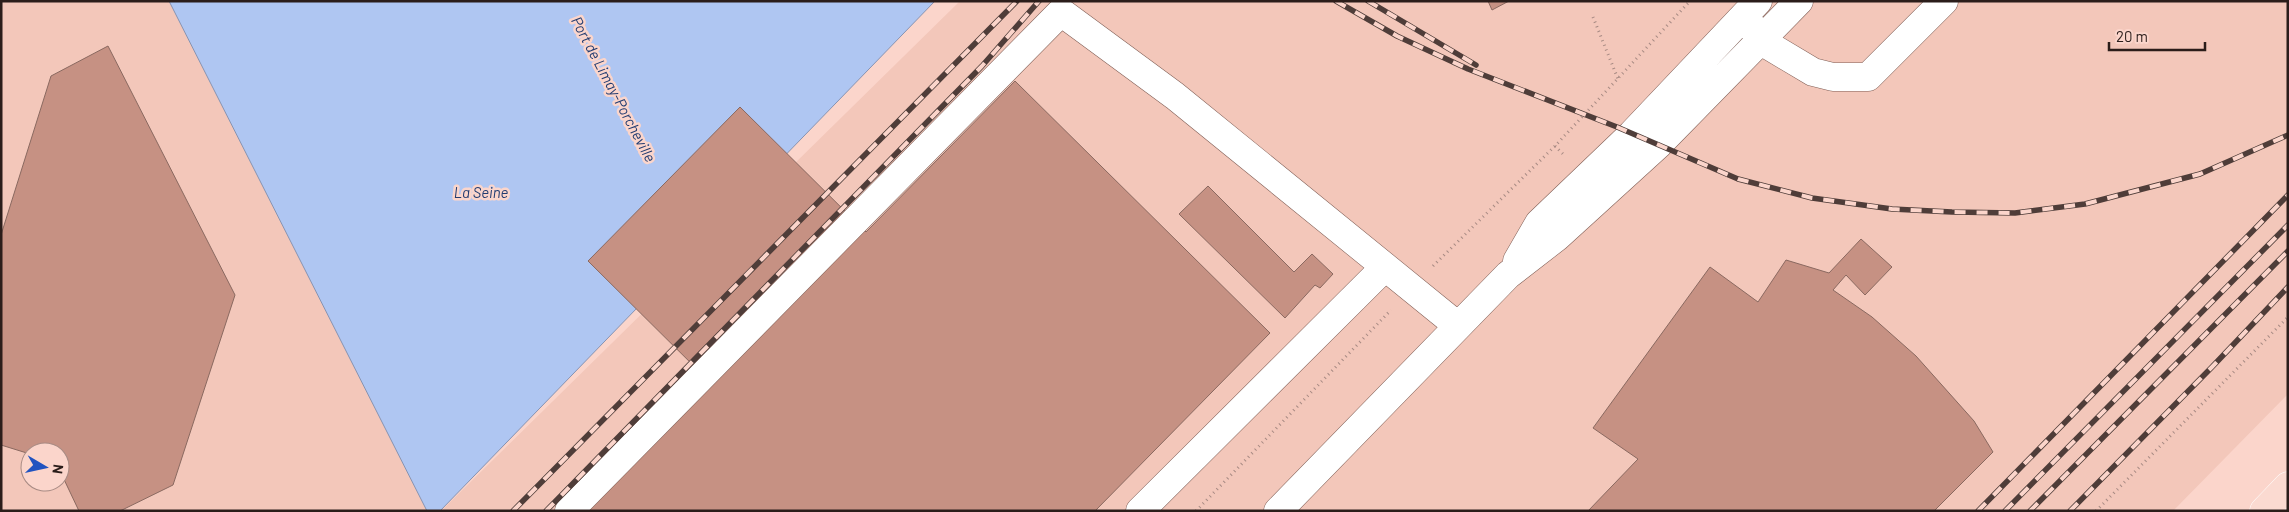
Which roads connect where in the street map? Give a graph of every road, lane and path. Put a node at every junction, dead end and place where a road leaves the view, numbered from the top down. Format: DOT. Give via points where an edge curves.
graph roads {
  1 [pos="1690,1"];
  2 [pos="1799,1"];
  3 [pos="1944,1"];
  4 [pos="1745,6"];
  5 [pos="1593,17"];
  6 [pos="1761,41"];
  7 [pos="1618,79"];
  8 [pos="1385,267"];
  9 [pos="1508,275"];
  10 [pos="1412,288"];
  11 [pos="2288,317"];
  12 [pos="1458,326"];
  13 [pos="2288,486"];
  14 [pos="569,511"];
  15 [pos="1140,511"];
  16 [pos="1196,511"];
  17 [pos="1278,511"];
  18 [pos="2096,511"];
  19 [pos="2264,511"];
  1 -- 7 [label="path"];
  2 -- 6 [label="street"];
  3 -- 6 [label="street" via="1868,77 1833,77 1813,72"];
  4 -- 6 [label="street"];
  4 -- 9 [label="street" via="1632,134 1539,223"];
  5 -- 7 [label="path"];
  6 -- 9 [label="street" via="1605,195"];
  7 -- 10 [label="path"];
  8 -- 10 [label="street"];
  8 -- 14 [label="street" via="1175,96 1061,12"];
  8 -- 15 [label="street"];
  9 -- 12 [label="street"];
  10 -- 12 [label="street"];
  10 -- 16 [label="path"];
  11 -- 18 [label="path"];
  12 -- 17 [label="street"];
  13 -- 19 [label="main road"];
}
